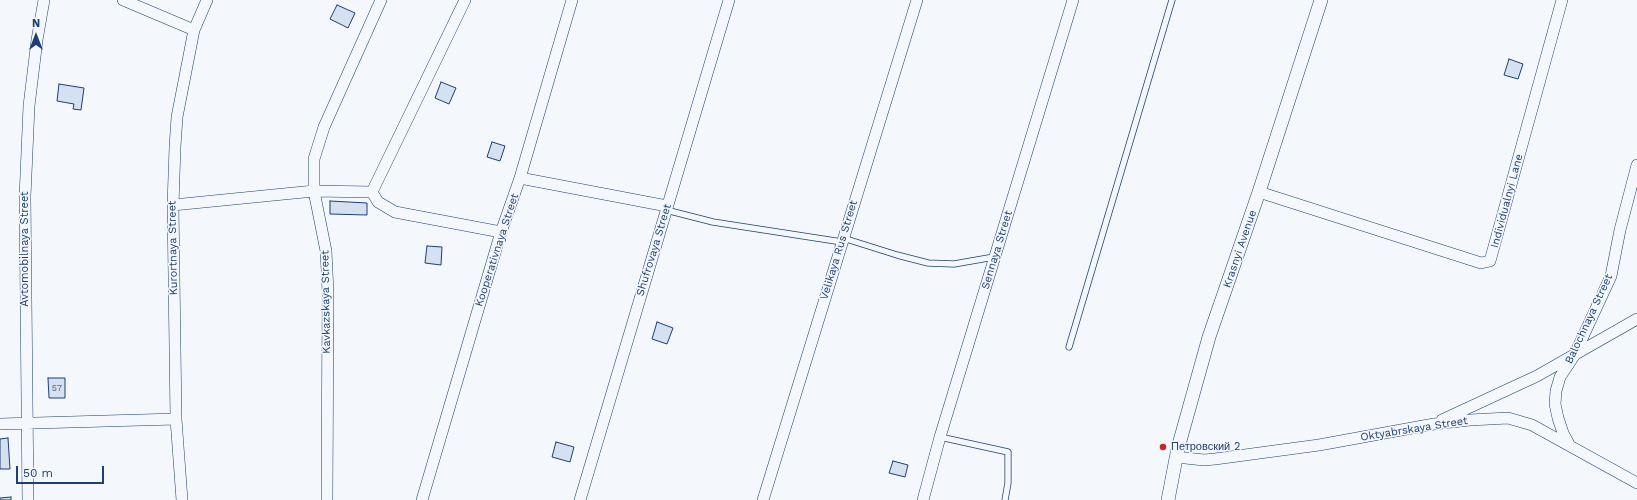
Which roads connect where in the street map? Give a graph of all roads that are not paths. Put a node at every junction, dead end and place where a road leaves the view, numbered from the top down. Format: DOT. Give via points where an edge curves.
graph roads {
  1 [pos="44,0"];
  2 [pos="123,0"];
  3 [pos="207,0"];
  4 [pos="381,0"];
  5 [pos="465,0"];
  6 [pos="572,0"];
  7 [pos="728,0"];
  8 [pos="917,0"];
  9 [pos="1073,0"];
  10 [pos="1172,0"];
  11 [pos="1321,0"];
  12 [pos="1562,0"];
  13 [pos="194,30"];
  14 [pos="1637,165"];
  15 [pos="520,178"];
  16 [pos="314,191"];
  17 [pos="372,192"];
  18 [pos="1259,192"];
  19 [pos="172,205"];
  20 [pos="667,208"];
  21 [pos="501,232"];
  22 [pos="842,240"];
  23 [pos="994,257"];
  24 [pos="1637,319"];
  25 [pos="1069,347"];
  26 [pos="1574,356"];
  27 [pos="176,419"];
  28 [pos="0,424"];
  29 [pos="26,424"];
  30 [pos="1434,424"];
  31 [pos="940,437"];
  32 [pos="1570,446"];
  33 [pos="1176,457"];
  34 [pos="1637,483"];
  35 [pos="28,500"];
  36 [pos="182,500"];
  37 [pos="327,500"];
  38 [pos="422,500"];
  39 [pos="580,500"];
  40 [pos="763,500"];
  41 [pos="924,500"];
  42 [pos="1005,500"];
  43 [pos="1168,500"];
  1 -- 29 [label="street, Avtomobilnaya Street" via="29,106 26,167"];
  2 -- 13 [label="street"];
  3 -- 13 [label="street, Kurortnaya Street"];
  4 -- 16 [label="street, Kavkazskaya Street" via="324,127 314,159"];
  5 -- 17 [label="street"];
  6 -- 15 [label="street, Kooperativnaya Street"];
  7 -- 20 [label="street, Shufrovaya Street"];
  8 -- 22 [label="street, Velikaya Rus Street"];
  9 -- 23 [label="street, Sennaya Street"];
  10 -- 25 [label="lane"];
  11 -- 18 [label="street, Krasnyi Avenue"];
  12 -- 18 [label="street, Individualnyi Lane" via="1490,261 1481,263"];
  13 -- 19 [label="street, Kurortnaya Street" via="177,117"];
  14 -- 26 [label="street, Balochnaya Street" via="1611,276"];
  15 -- 20 [label="street"];
  15 -- 21 [label="street, Kooperativnaya Street"];
  16 -- 17 [label="street"];
  16 -- 19 [label="street"];
  16 -- 37 [label="street, Kavkazskaya Street" via="326,251 328,292"];
  17 -- 21 [label="street" via="378,202 395,212"];
  18 -- 33 [label="street, Krasnyi Avenue" via="1209,337"];
  19 -- 27 [label="street, Kurortnaya Street"];
  20 -- 22 [label="lane" via="713,222"];
  20 -- 39 [label="street, Shufrovaya Street"];
  21 -- 38 [label="street, Kooperativnaya Street"];
  22 -- 23 [label="lane" via="928,263 954,264"];
  22 -- 40 [label="street, Velikaya Rus Street"];
  23 -- 31 [label="street, Sennaya Street"];
  24 -- 26 [label="street"];
  26 -- 30 [label="street"];
  26 -- 32 [label="street, Balochnaya Street" via="1560,377 1555,404 1563,433"];
  27 -- 29 [label="street"];
  27 -- 36 [label="street, Kurortnaya Street"];
  28 -- 29 [label="street"];
  29 -- 35 [label="street, Avtomobilnaya Street"];
  30 -- 32 [label="street, Oktyabrskaya Street" via="1508,418 1532,425"];
  30 -- 33 [label="street, Oktyabrskaya Street" via="1319,445 1215,459"];
  31 -- 41 [label="street, Sennaya Street"];
  31 -- 42 [label="lane" via="1008,452"];
  32 -- 34 [label="street, Oktyabrskaya Street"];
  33 -- 43 [label="street, Krasnyi Avenue"];
}
